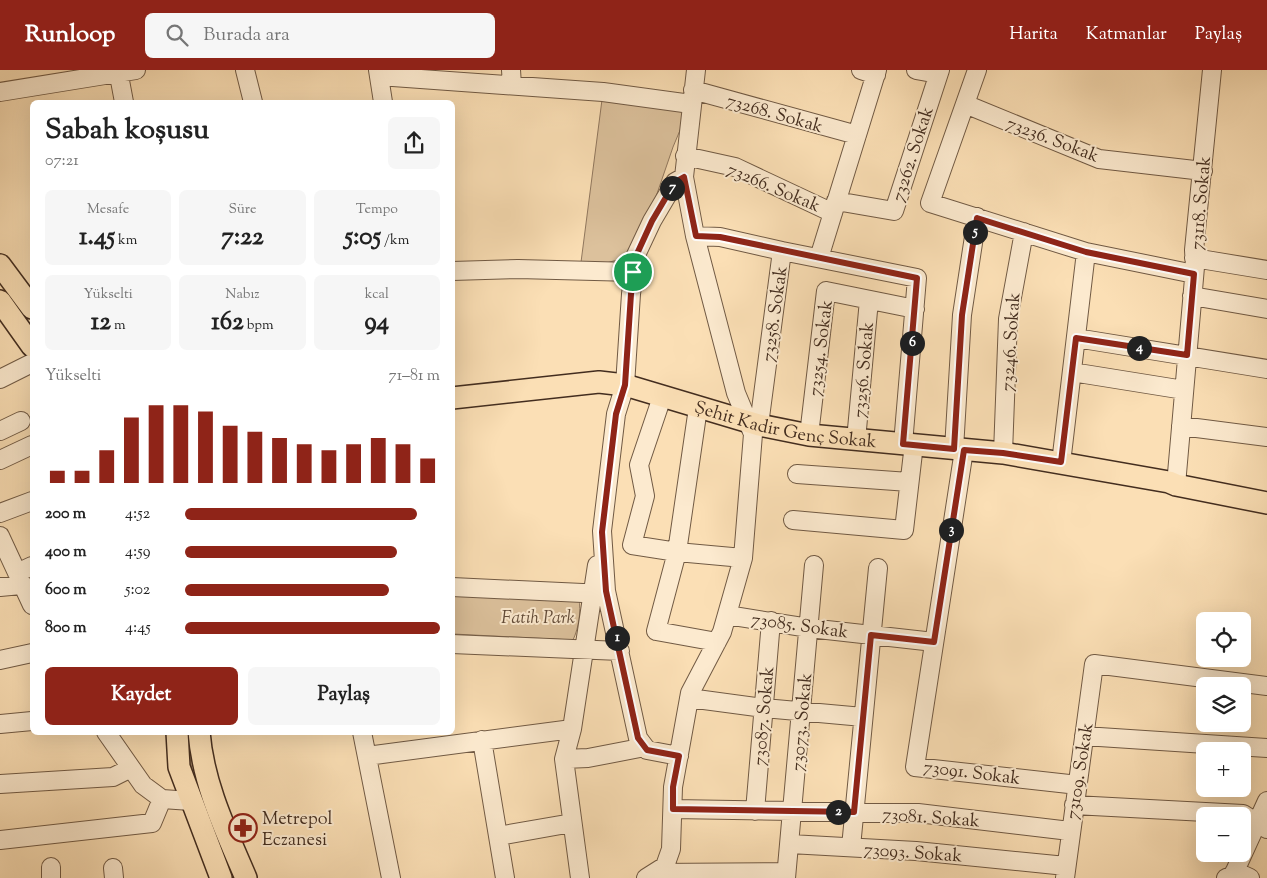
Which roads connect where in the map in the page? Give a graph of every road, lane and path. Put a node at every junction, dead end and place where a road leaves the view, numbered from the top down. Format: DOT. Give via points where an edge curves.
graph roads {
  1 [pos="136,70"];
  2 [pos="245,70"];
  3 [pos="696,70"];
  4 [pos="916,70"];
  5 [pos="977,70"];
  6 [pos="1210,70"];
  7 [pos="118,72"];
  8 [pos="871,72"];
  9 [pos="939,72"];
  10 [pos="379,73"];
  11 [pos="511,78"];
  12 [pos="0,92"];
  13 [pos="692,97"];
  14 [pos="124,100"];
  15 [pos="252,100"];
  16 [pos="383,100"];
  17 [pos="965,104"];
  18 [pos="857,135"];
  19 [pos="685,156"];
  20 [pos="1203,171"];
  21 [pos="684,177"];
  22 [pos="834,207"];
  23 [pos="977,218"];
  24 [pos="1024,232"];
  25 [pos="696,236"];
  26 [pos="782,251"];
  27 [pos="1086,252"];
  28 [pos="819,258"];
  29 [pos="0,264"];
  30 [pos="1194,266"];
  31 [pos="1267,270"];
  32 [pos="455,271"];
  33 [pos="633,272"];
  34 [pos="1192,296"];
  35 [pos="869,300"];
  36 [pos="0,301"];
  37 [pos="30,305"];
  38 [pos="915,309"];
  39 [pos="1267,309"];
  40 [pos="1076,338"];
  41 [pos="30,343"];
  42 [pos="1187,355"];
  43 [pos="30,364"];
  44 [pos="1267,369"];
  45 [pos="1072,372"];
  46 [pos="0,378"];
  47 [pos="625,385"];
  48 [pos="1184,390"];
  49 [pos="662,397"];
  50 [pos="455,398"];
  51 [pos="698,408"];
  52 [pos="21,421"];
  53 [pos="754,424"];
  54 [pos="1181,426"];
  55 [pos="0,431"];
  56 [pos="809,436"];
  57 [pos="1267,437"];
  58 [pos="856,440"];
  59 [pos="908,444"];
  60 [pos="30,446"];
  61 [pos="959,449"];
  62 [pos="1003,453"];
  63 [pos="0,460"];
  64 [pos="1061,462"];
  65 [pos="797,474"];
  66 [pos="909,482"];
  67 [pos="1176,485"];
  68 [pos="30,503"];
  69 [pos="1267,503"];
  70 [pos="0,513"];
  71 [pos="793,520"];
  72 [pos="0,536"];
  73 [pos="677,552"];
  74 [pos="743,558"];
  75 [pos="814,565"];
  76 [pos="878,568"];
  77 [pos="24,575"];
  78 [pos="0,587"];
  79 [pos="455,587"];
  80 [pos="600,594"];
  81 [pos="30,598"];
  82 [pos="727,615"];
  83 [pos="771,621"];
  84 [pos="809,628"];
  85 [pos="871,635"];
  86 [pos="717,642"];
  87 [pos="934,642"];
  88 [pos="455,644"];
  89 [pos="584,649"];
  90 [pos="620,650"];
  91 [pos="30,653"];
  92 [pos="0,660"];
  93 [pos="1267,686"];
  94 [pos="689,698"];
  95 [pos="764,708"];
  96 [pos="802,712"];
  97 [pos="863,717"];
  98 [pos="30,722"];
  99 [pos="0,724"];
  100 [pos="572,728"];
  101 [pos="108,735"];
  102 [pos="177,735"];
  103 [pos="199,735"];
  104 [pos="363,735"];
  105 [pos="1084,736"];
  106 [pos="482,740"];
  107 [pos="645,747"];
  108 [pos="1267,748"];
  109 [pos="367,756"];
  110 [pos="679,756"];
  111 [pos="564,759"];
  112 [pos="131,768"];
  113 [pos="0,784"];
  114 [pos="1078,785"];
  115 [pos="162,799"];
  116 [pos="191,801"];
  117 [pos="1267,801"];
  118 [pos="1074,805"];
  119 [pos="673,809"];
  120 [pos="755,811"];
  121 [pos="793,812"];
  122 [pos="854,812"];
  123 [pos="572,823"];
  124 [pos="1262,826"];
  125 [pos="1070,831"];
  126 [pos="498,836"];
  127 [pos="0,840"];
  128 [pos="790,844"];
  129 [pos="851,847"];
  130 [pos="1066,872"];
  131 [pos="786,875"];
  132 [pos="650,876"];
  133 [pos="1237,876"];
  134 [pos="221,878"];
  135 [pos="246,878"];
  136 [pos="391,878"];
  137 [pos="505,878"];
  138 [pos="580,878"];
  1 -- 7 [label="street"];
  2 -- 15 [label="street"];
  3 -- 13 [label="street"];
  4 -- 9 [label="street"];
  5 -- 17 [label="street"];
  6 -- 20 [label="street, 73118. Sokak"];
  7 -- 12 [label="street"];
  7 -- 14 [label="street"];
  8 -- 18 [label="street"];
  9 -- 22 [label="street, 73262. Sokak" via="894,211"];
  10 -- 11 [label="street, 73268. Sokak"];
  10 -- 16 [label="street"];
  11 -- 13 [label="street, 73268. Sokak" via="604,92"];
  13 -- 18 [label="street, 73268. Sokak"];
  13 -- 19 [label="street"];
  17 -- 20 [label="street, 73236. Sokak" via="1099,159"];
  17 -- 23 [label="street" via="930,203"];
  18 -- 22 [label="street"];
  19 -- 21 [label="street"];
  19 -- 22 [label="street, 73266. Sokak" via="735,167"];
  20 -- 30 [label="street, 73118. Sokak"];
  21 -- 25 [label="street"];
  21 -- 33 [label="street" via="675,182 647,229"];
  22 -- 28 [label="street"];
  23 -- 24 [label="street"];
  23 -- 61 [label="street, 73091. Sokak" via="962,315"];
  24 -- 27 [label="street"];
  24 -- 62 [label="street, 73246. Sokak" via="1008,319"];
  25 -- 26 [label="street" via="720,237"];
  25 -- 53 [label="street" via="736,393"];
  26 -- 28 [label="street, 73258. Sokak"];
  26 -- 53 [label="street, 73258. Sokak"];
  27 -- 30 [label="street"];
  27 -- 40 [label="street"];
  28 -- 38 [label="street, 73258. Sokak" via="917,278"];
  29 -- 37 [label="main road"];
  30 -- 31 [label="street"];
  30 -- 34 [label="street, 73118. Sokak"];
  32 -- 33 [label="street"];
  33 -- 47 [label="street"];
  34 -- 39 [label="street"];
  34 -- 42 [label="street, 73118. Sokak"];
  35 -- 38 [label="street, 73254. Sokak"];
  35 -- 56 [label="street, 73254. Sokak" via="826,291"];
  35 -- 58 [label="street, 73256. Sokak"];
  36 -- 41 [label="main road"];
  38 -- 59 [label="street"];
  40 -- 42 [label="street"];
  40 -- 45 [label="street"];
  42 -- 44 [label="street"];
  42 -- 48 [label="street, 73118. Sokak"];
  43 -- 46 [label="street"];
  45 -- 48 [label="street"];
  45 -- 64 [label="street"];
  47 -- 49 [label="main road, Şehit Kadir Genç Sokak"];
  47 -- 50 [label="main road, Şehit Kadir Genç Sokak" via="598,382"];
  47 -- 80 [label="street" via="616,414 602,534"];
  48 -- 54 [label="street, 73118. Sokak"];
  49 -- 51 [label="main road, Şehit Kadir Genç Sokak"];
  49 -- 73 [label="street" via="638,465 645,496 632,545"];
  51 -- 53 [label="main road, Şehit Kadir Genç Sokak"];
  51 -- 73 [label="street"];
  52 -- 55 [label="street"];
  53 -- 56 [label="main road, Şehit Kadir Genç Sokak"];
  53 -- 74 [label="street"];
  54 -- 57 [label="street"];
  54 -- 67 [label="street, 73118. Sokak"];
  56 -- 58 [label="main road, Şehit Kadir Genç Sokak"];
  58 -- 59 [label="main road, Şehit Kadir Genç Sokak"];
  59 -- 61 [label="main road, Şehit Kadir Genç Sokak"];
  59 -- 66 [label="street"];
  60 -- 63 [label="street"];
  61 -- 62 [label="main road, Şehit Kadir Genç Sokak"];
  61 -- 87 [label="street, 73091. Sokak"];
  62 -- 64 [label="main road, Şehit Kadir Genç Sokak"];
  64 -- 67 [label="main road, Şehit Kadir Genç Sokak"];
  65 -- 66 [label="street"];
  66 -- 71 [label="street" via="904,530"];
  67 -- 69 [label="main road, Şehit Kadir Genç Sokak"];
  68 -- 70 [label="street"];
  72 -- 77 [label="street"];
  73 -- 74 [label="street"];
  73 -- 86 [label="street" via="656,632"];
  74 -- 82 [label="street"];
  75 -- 84 [label="street, 73073. Sokak"];
  76 -- 85 [label="street"];
  77 -- 78 [label="street"];
  77 -- 81 [label="street"];
  79 -- 80 [label="street"];
  80 -- 89 [label="street"];
  80 -- 90 [label="street"];
  82 -- 83 [label="street, 73085. Sokak"];
  82 -- 86 [label="street"];
  83 -- 84 [label="street, 73085. Sokak"];
  83 -- 95 [label="street, 73087. Sokak"];
  84 -- 85 [label="street, 73085. Sokak"];
  84 -- 96 [label="street, 73073. Sokak"];
  85 -- 87 [label="street, 73085. Sokak"];
  85 -- 97 [label="street"];
  86 -- 94 [label="street"];
  87 -- 114 [label="street, 73091. Sokak" via="915,767"];
  88 -- 89 [label="street"];
  89 -- 90 [label="street"];
  89 -- 100 [label="street"];
  90 -- 107 [label="street" via="638,738"];
  91 -- 92 [label="street"];
  93 -- 105 [label="street, 73109. Sokak" via="1094,664"];
  94 -- 95 [label="street"];
  94 -- 110 [label="street"];
  95 -- 96 [label="street"];
  95 -- 120 [label="street, 73087. Sokak"];
  96 -- 97 [label="street"];
  96 -- 121 [label="street, 73073. Sokak"];
  97 -- 122 [label="street"];
  98 -- 99 [label="street"];
  100 -- 106 [label="street"];
  100 -- 111 [label="street"];
  101 -- 112 [label="street"];
  102 -- 116 [label="main road" via="179,767"];
  103 -- 135 [label="main road" via="211,793"];
  104 -- 109 [label="street"];
  105 -- 108 [label="street"];
  105 -- 114 [label="street, 73109. Sokak"];
  106 -- 109 [label="street"];
  106 -- 126 [label="street"];
  107 -- 110 [label="street" via="656,753"];
  107 -- 111 [label="street" via="588,758"];
  109 -- 136 [label="street"];
  110 -- 119 [label="street"];
  111 -- 123 [label="street"];
  112 -- 113 [label="street" via="113,777"];
  112 -- 115 [label="street" via="143,784"];
  114 -- 118 [label="street, 73109. Sokak"];
  115 -- 116 [label="street"];
  115 -- 127 [label="street" via="152,823"];
  116 -- 134 [label="main road"];
  117 -- 124 [label="street"];
  118 -- 124 [label="street" via="1243,814"];
  118 -- 125 [label="street, 73109. Sokak"];
  119 -- 120 [label="street, 73081. Sokak"];
  119 -- 132 [label="street" via="671,849 666,866"];
  120 -- 121 [label="street, 73081. Sokak"];
  121 -- 122 [label="street, 73081. Sokak"];
  121 -- 128 [label="street, 73073. Sokak"];
  122 -- 125 [label="street, 73081. Sokak" via="918,814"];
  122 -- 129 [label="street"];
  123 -- 126 [label="street"];
  123 -- 138 [label="street"];
  124 -- 133 [label="street"];
  125 -- 130 [label="street, 73109. Sokak"];
  126 -- 137 [label="street"];
  128 -- 129 [label="street, 73093. Sokak"];
  128 -- 131 [label="street, 73073. Sokak"];
  129 -- 130 [label="street, 73093. Sokak" via="916,851"];
  131 -- 132 [label="street"];
}
